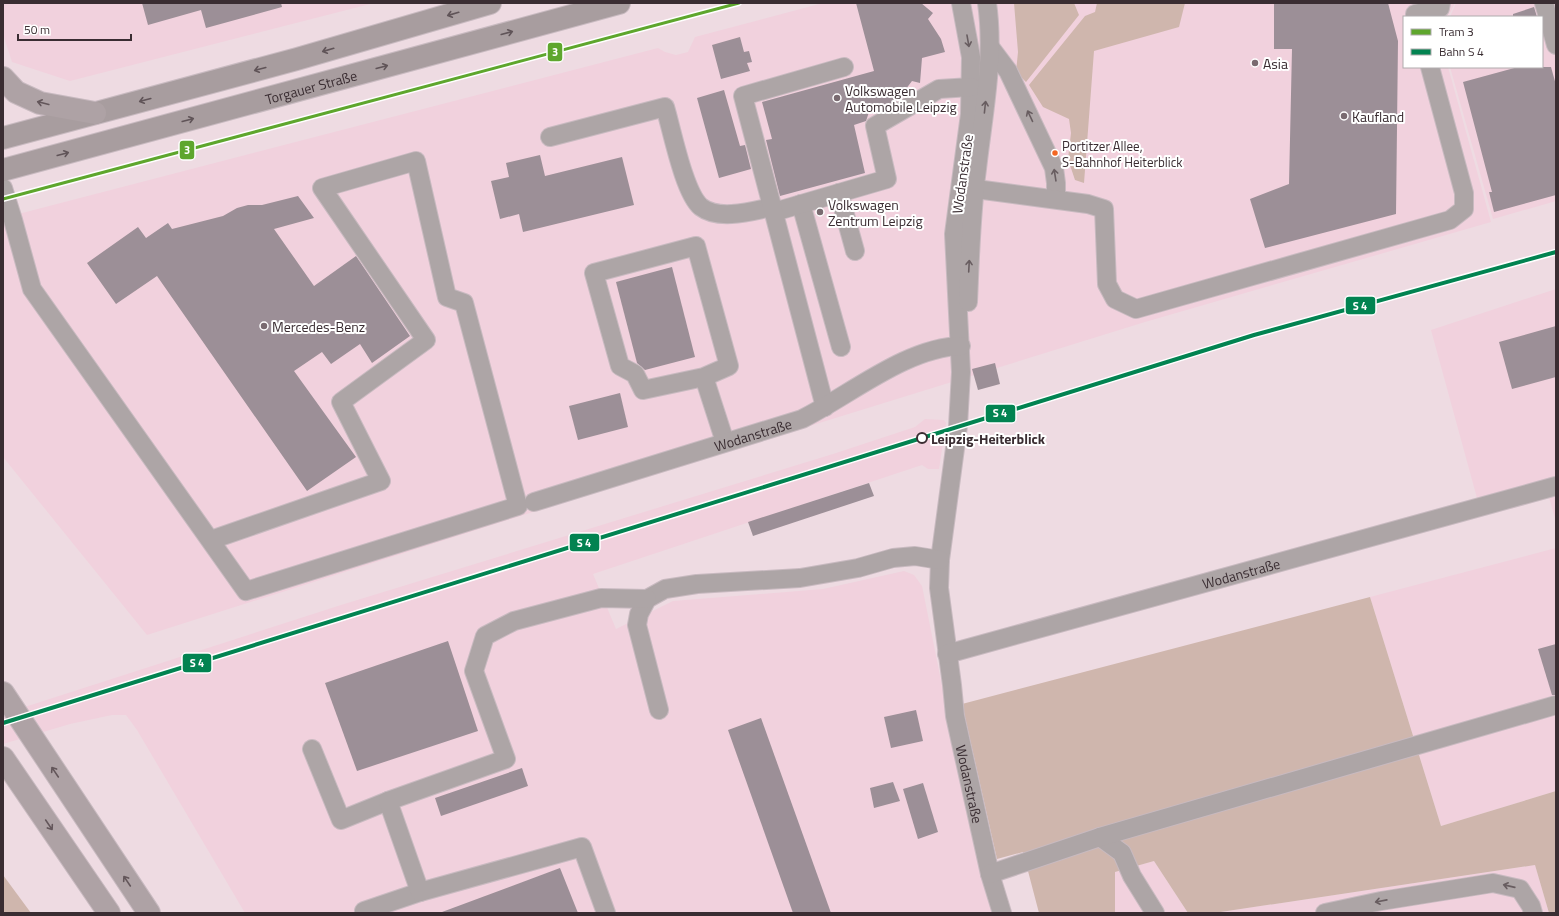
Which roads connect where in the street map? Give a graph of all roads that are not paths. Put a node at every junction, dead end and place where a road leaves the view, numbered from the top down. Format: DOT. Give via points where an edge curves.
graph roads {
  1 [pos="490,3"];
  2 [pos="619,3"];
  3 [pos="961,3"];
  4 [pos="987,3"];
  5 [pos="1441,3"];
  6 [pos="1544,3"];
  7 [pos="1414,11"];
  8 [pos="1556,45"];
  9 [pos="990,46"];
  10 [pos="844,67"];
  11 [pos="1430,68"];
  12 [pos="3,78"];
  13 [pos="971,87"];
  14 [pos="95,114"];
  15 [pos="550,136"];
  16 [pos="3,138"];
  17 [pos="3,170"];
  18 [pos="968,187"];
  19 [pos="3,188"];
  20 [pos="839,194"];
  21 [pos="1056,199"];
  22 [pos="801,204"];
  23 [pos="773,210"];
  24 [pos="855,251"];
  25 [pos="961,346"];
  26 [pos="841,347"];
  27 [pos="704,377"];
  28 [pos="825,407"];
  29 [pos="725,442"];
  30 [pos="1556,486"];
  31 [pos="534,502"];
  32 [pos="211,540"];
  33 [pos="940,560"];
  34 [pos="647,599"];
  35 [pos="947,654"];
  36 [pos="8,700"];
  37 [pos="1556,705"];
  38 [pos="658,710"];
  39 [pos="312,749"];
  40 [pos="3,758"];
  41 [pos="388,801"];
  42 [pos="1100,837"];
  43 [pos="990,874"];
  44 [pos="1132,876"];
  45 [pos="420,892"];
  46 [pos="364,911"];
  47 [pos="109,913"];
  48 [pos="149,913"];
  49 [pos="606,913"];
  50 [pos="1002,913"];
  51 [pos="1141,913"];
  52 [pos="1156,913"];
  53 [pos="1325,913"];
  54 [pos="1533,913"];
  1 -- 14 [label="main road, one-way"];
  17 -- 2 [label="main road, Torgauer Straße, one-way"];
  3 -- 13 [label="street, Wodanstraße, one-way" via="971,58"];
  4 -- 9 [label="street, Wodanstraße"];
  5 -- 7 [label="street" via="1440,8"];
  6 -- 8 [label="street"];
  18 -- 9 [label="street, Wodanstraße, one-way" via="985,108"];
  21 -- 9 [label="street, one-way" via="1054,168 1008,71"];
  10 -- 23 [label="street" via="742,96"];
  11 -- 21 [label="street" via="1464,193 1464,209 1450,220 1136,309 1115,300 1108,284 1104,209"];
  14 -- 12 [label="highway, one-way" via="40,103 16,92"];
  13 -- 18 [label="street, Wodanstraße"];
  13 -- 20 [label="street" via="939,89 875,126 887,179"];
  14 -- 16 [label="main road"];
  15 -- 23 [label="street" via="665,107 690,194 702,207 726,214"];
  18 -- 21 [label="street"];
  18 -- 25 [label="street, Wodanstraße" via="967,312"];
  19 -- 32 [label="street" via="32,289"];
  20 -- 22 [label="street"];
  20 -- 24 [label="street"];
  22 -- 23 [label="street"];
  22 -- 26 [label="street"];
  23 -- 28 [label="street"];
  25 -- 28 [label="street, Wodanstraße" via="947,346 890,368"];
  25 -- 33 [label="street, Wodanstraße" via="957,431"];
  27 -- 27 [label="street" via="729,366 696,246 594,273 620,366 635,374 643,390"];
  27 -- 29 [label="street"];
  28 -- 29 [label="street, Wodanstraße" via="802,418"];
  29 -- 31 [label="street, Wodanstraße"];
  30 -- 35 [label="street, Wodanstraße"];
  32 -- 32 [label="street" via="246,591 518,506 464,303 447,297 416,161 322,188 426,340 341,402 381,481"];
  33 -- 34 [label="street" via="915,556 893,558 858,568 800,578 665,588"];
  33 -- 35 [label="street, Wodanstraße" via="939,594"];
  34 -- 38 [label="street" via="637,625"];
  34 -- 41 [label="street" via="601,598 514,621 485,636 474,671 506,759"];
  35 -- 43 [label="street, Wodanstraße" via="955,716"];
  48 -- 36 [label="highway, one-way"];
  37 -- 42 [label="street"];
  39 -- 41 [label="street" via="341,820"];
  40 -- 47 [label="highway, one-way"];
  41 -- 45 [label="street"];
  42 -- 43 [label="street"];
  42 -- 44 [label="street" via="1122,853"];
  43 -- 50 [label="street, Wodanstraße"];
  44 -- 51 [label="street"];
  44 -- 52 [label="street"];
  45 -- 46 [label="street"];
  45 -- 49 [label="street" via="582,847"];
  54 -- 53 [label="street, one-way" via="1520,889 1493,882"];
}
